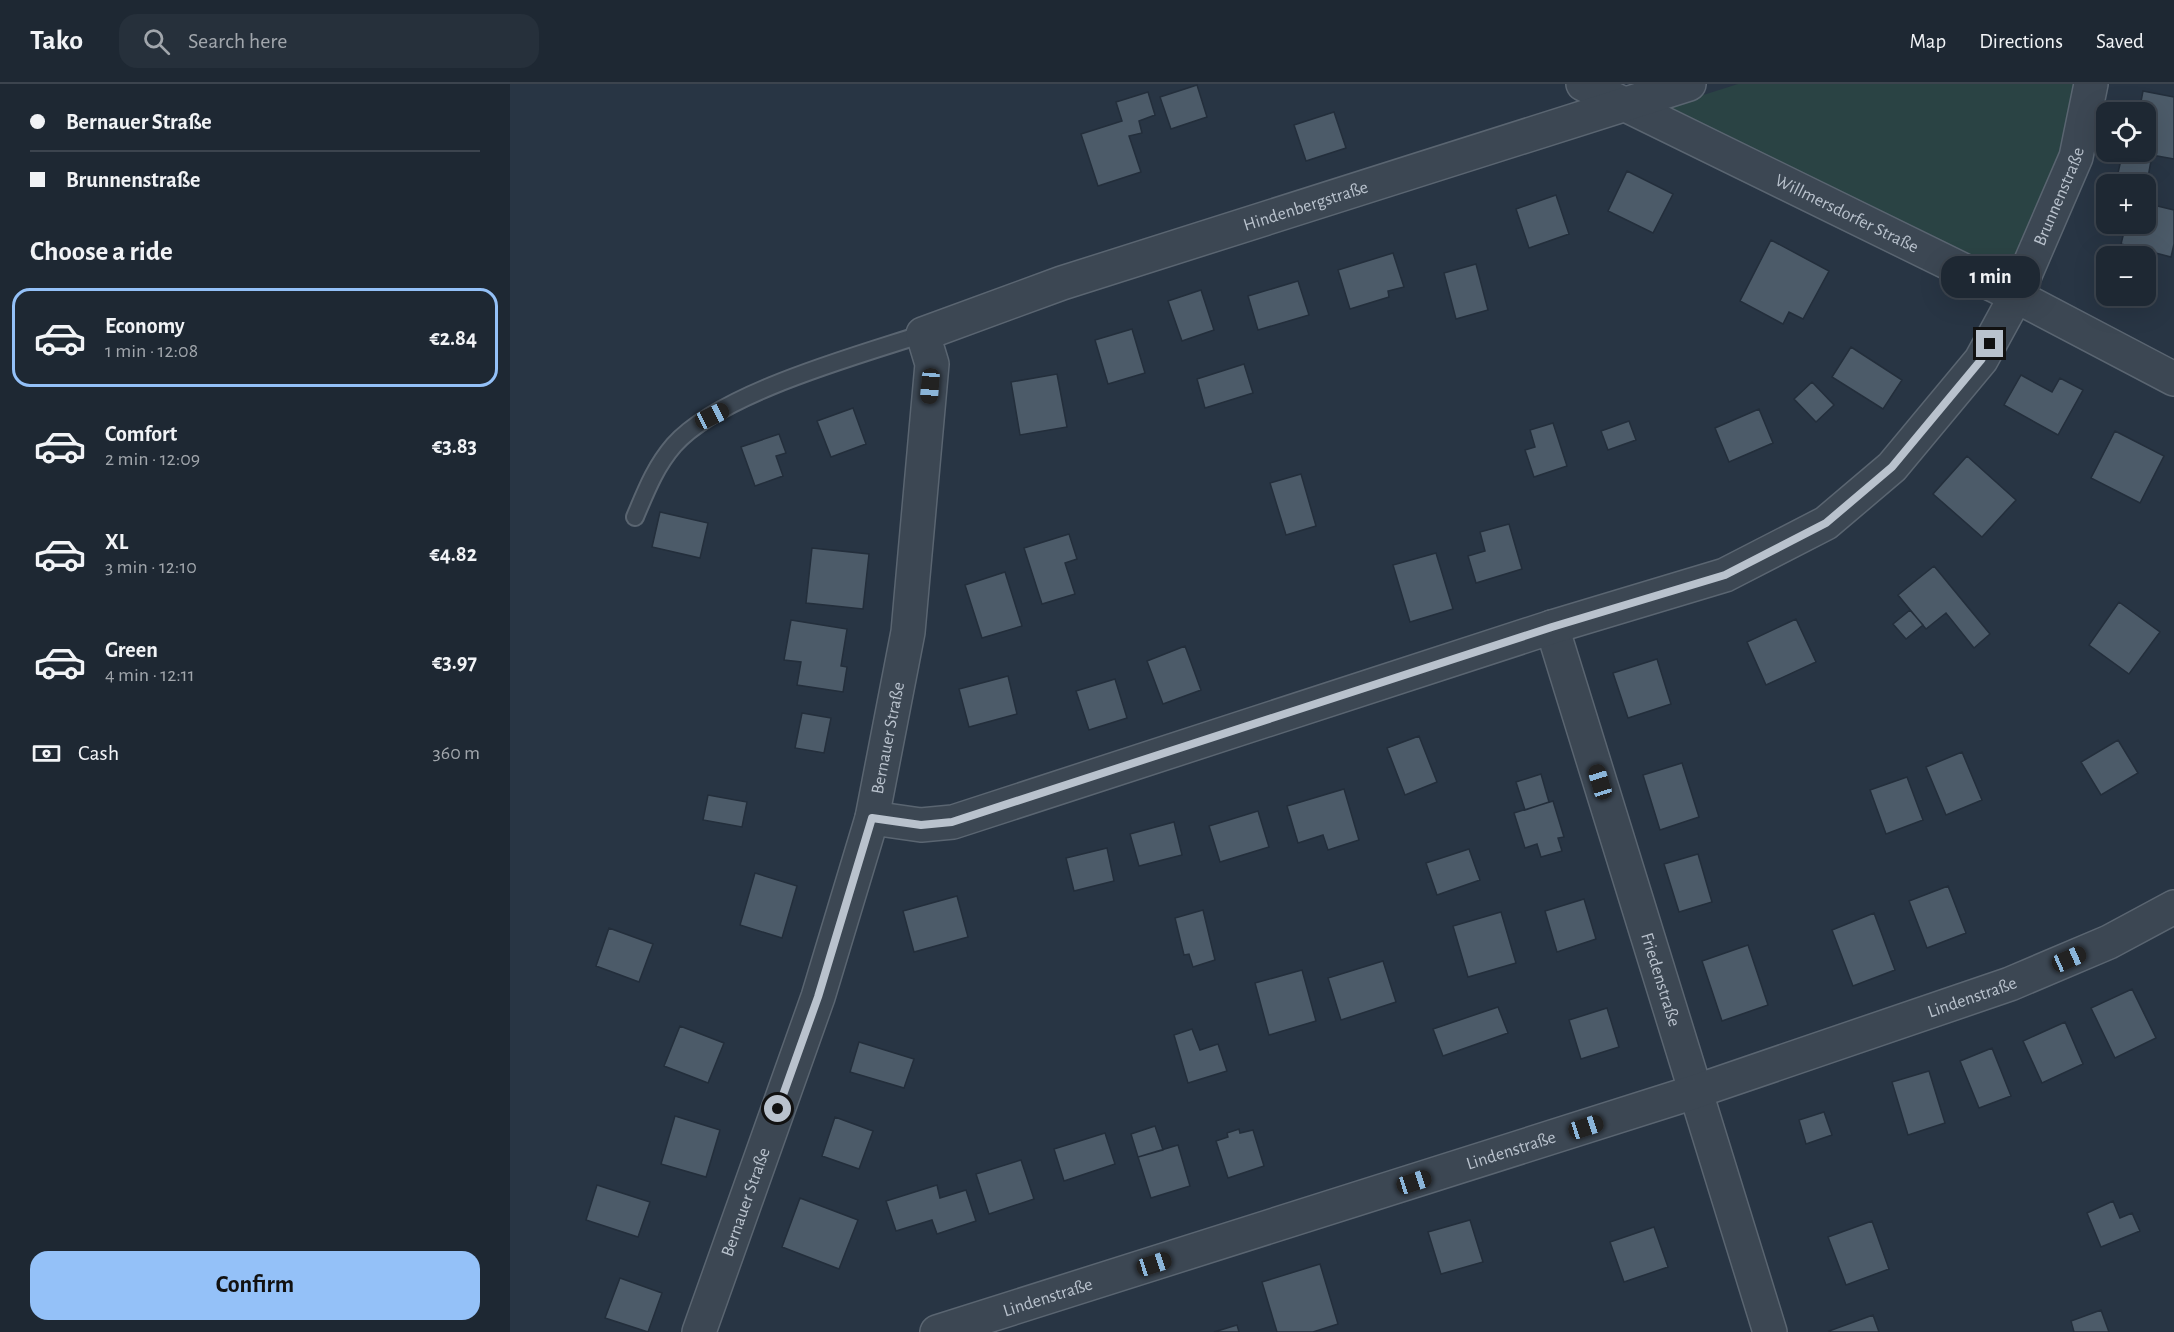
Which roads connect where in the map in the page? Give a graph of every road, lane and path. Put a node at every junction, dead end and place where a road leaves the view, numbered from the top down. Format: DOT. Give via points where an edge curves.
graph roads {
  1 [pos="1583,84"];
  2 [pos="1689,84"];
  3 [pos="2091,84"];
  4 [pos="1622,105"];
  5 [pos="2016,296"];
  6 [pos="923,334"];
  7 [pos="2174,380"];
  8 [pos="635,517"];
  9 [pos="1552,627"];
  10 [pos="872,818"];
  11 [pos="2174,907"];
  12 [pos="1694,1092"];
  13 [pos="699,1332"];
  14 [pos="937,1332"];
  15 [pos="1770,1332"];
  1 -- 4 [label="street, Willmersdorfer Straße"];
  2 -- 4 [label="street, Hindenbergstraße"];
  3 -- 5 [label="street, Brunnenstraße" via="2076,157"];
  4 -- 5 [label="street, Willmersdorfer Straße"];
  4 -- 6 [label="street, Hindenbergstraße" via="1062,283"];
  5 -- 7 [label="street, Willmersdorfer Straße"];
  5 -- 9 [label="street, Brunnenstraße" via="1981,360 1899,458 1826,523 1725,575"];
  6 -- 8 [label="lane" via="776,384 712,416 675,444 654,472"];
  6 -- 10 [label="street, Bernauer Straße" via="932,364 908,632"];
  9 -- 10 [label="street, Brunnenstraße" via="952,822 921,825"];
  9 -- 12 [label="street, Friedenstraße"];
  10 -- 13 [label="street, Bernauer Straße" via="818,997"];
  11 -- 12 [label="street, Lindenstraße" via="2109,942 2010,984"];
  12 -- 14 [label="street, Lindenstraße"];
  12 -- 15 [label="street, Friedenstraße"];
}
